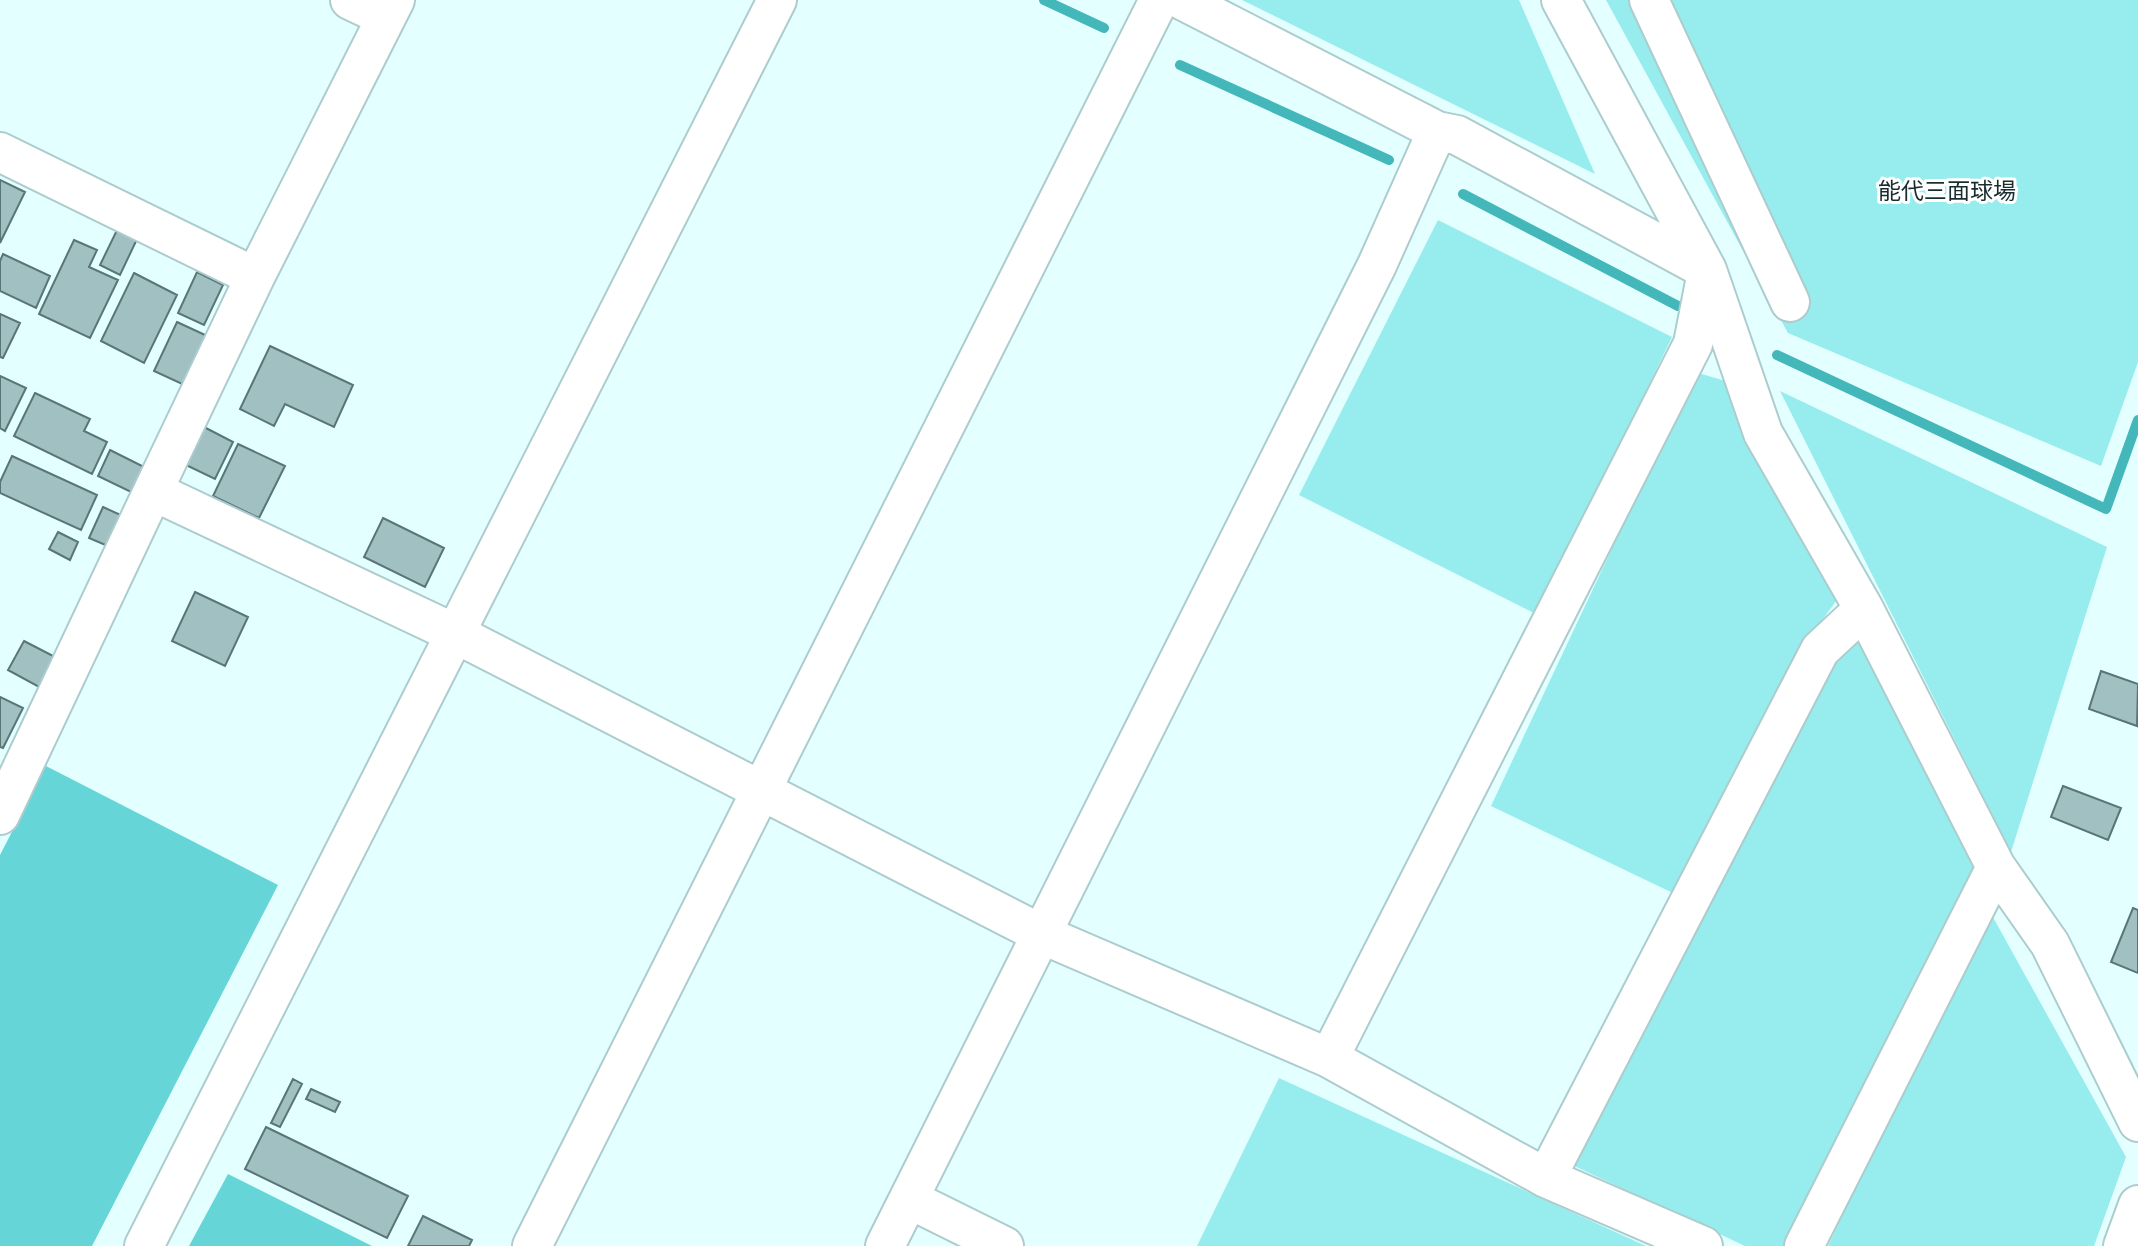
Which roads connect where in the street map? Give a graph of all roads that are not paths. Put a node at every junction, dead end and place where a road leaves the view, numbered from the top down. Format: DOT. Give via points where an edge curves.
graph roads {
  1 [pos="350,0"];
  2 [pos="777,0"];
  3 [pos="1159,0"];
  4 [pos="1182,0"];
  5 [pos="1561,0"];
  6 [pos="1648,0"];
  7 [pos="390,8"];
  8 [pos="1437,131"];
  9 [pos="0,152"];
  10 [pos="1707,270"];
  11 [pos="255,277"];
  12 [pos="1790,302"];
  13 [pos="153,491"];
  14 [pos="1864,609"];
  15 [pos="454,633"];
  16 [pos="10,769"];
  17 [pos="764,790"];
  18 [pos="0,815"];
  19 [pos="1996,867"];
  20 [pos="1041,934"];
  21 [pos="1329,1058"];
  22 [pos="2138,1122"];
  23 [pos="1546,1178"];
  24 [pos="909,1199"];
  25 [pos="2138,1205"];
  26 [pos="144,1246"];
  27 [pos="532,1246"];
  28 [pos="886,1246"];
  29 [pos="1004,1246"];
  30 [pos="1703,1246"];
  31 [pos="1804,1246"];
  32 [pos="2123,1246"];
  1 -- 7 [label="street"];
  2 -- 15 [label="street"];
  3 -- 17 [label="street"];
  4 -- 8 [label="street"];
  5 -- 10 [label="street"];
  6 -- 12 [label="street"];
  7 -- 11 [label="street"];
  8 -- 10 [label="street" via="1457,135"];
  8 -- 20 [label="street" via="1377,265"];
  9 -- 11 [label="street"];
  10 -- 14 [label="street" via="1763,433"];
  10 -- 21 [label="street" via="1693,344"];
  11 -- 13 [label="street"];
  13 -- 15 [label="street"];
  13 -- 16 [label="street"];
  14 -- 19 [label="street"];
  14 -- 23 [label="street" via="1820,650"];
  15 -- 17 [label="street"];
  15 -- 26 [label="street"];
  16 -- 18 [label="street"];
  17 -- 20 [label="street"];
  17 -- 27 [label="street"];
  19 -- 22 [label="street" via="2050,944"];
  19 -- 31 [label="street"];
  20 -- 21 [label="street"];
  20 -- 24 [label="street"];
  21 -- 23 [label="street"];
  23 -- 30 [label="street"];
  24 -- 28 [label="street"];
  24 -- 29 [label="street"];
  25 -- 32 [label="street"];
}
